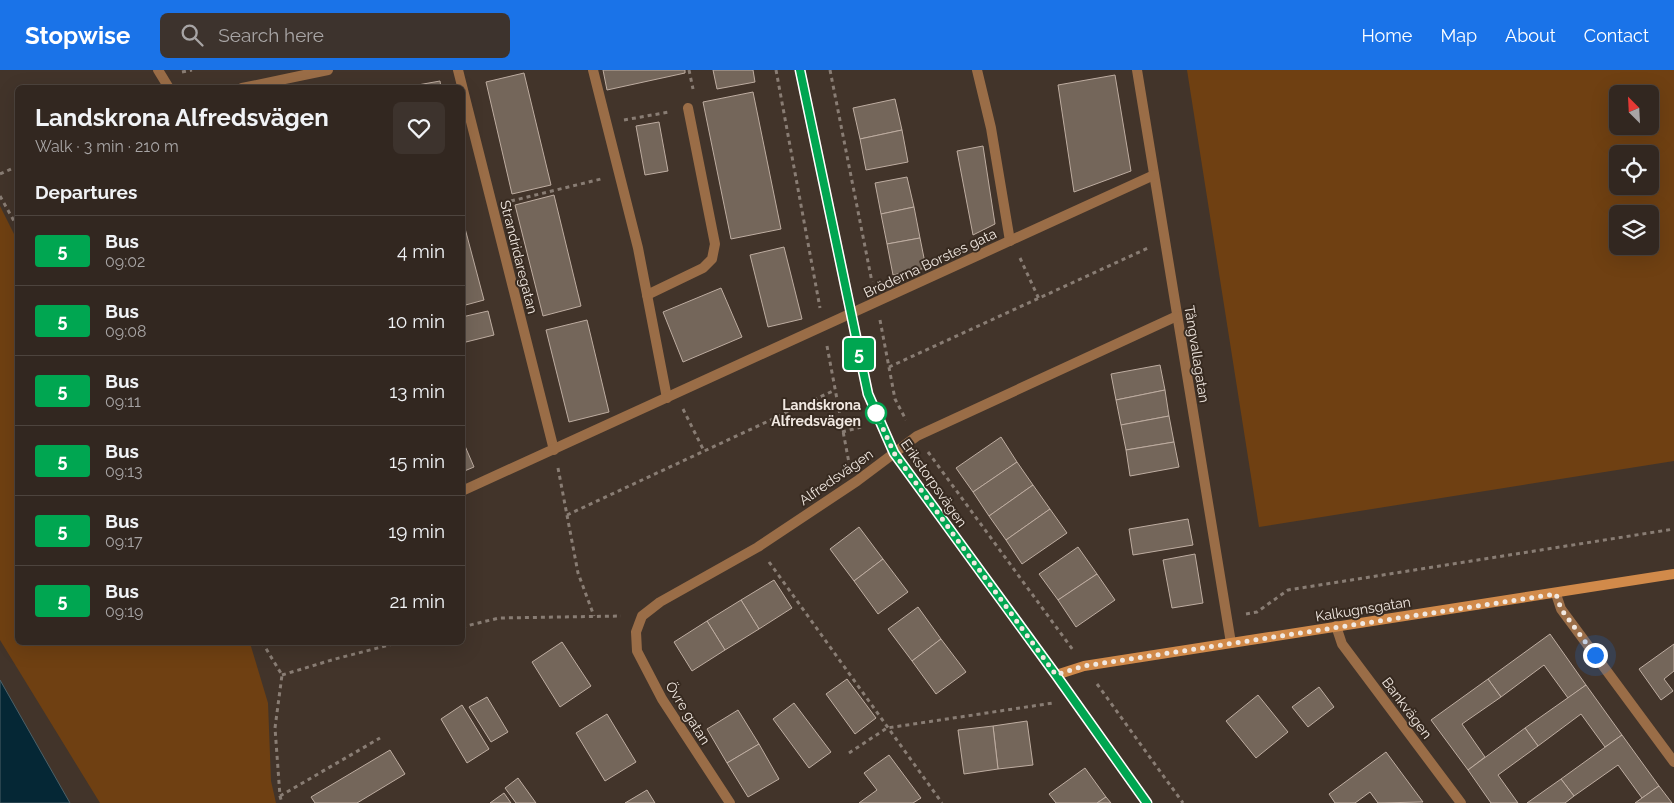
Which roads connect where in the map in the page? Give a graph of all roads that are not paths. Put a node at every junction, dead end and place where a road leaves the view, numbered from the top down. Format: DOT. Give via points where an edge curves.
graph roads {
  1 [pos="158,70"];
  2 [pos="328,70"];
  3 [pos="458,70"];
  4 [pos="592,70"];
  5 [pos="800,70"];
  6 [pos="977,70"];
  7 [pos="1137,70"];
  8 [pos="167,85"];
  9 [pos="256,85"];
  10 [pos="462,85"];
  11 [pos="465,98"];
  12 [pos="688,108"];
  13 [pos="1154,175"];
  14 [pos="1010,241"];
  15 [pos="647,294"];
  16 [pos="850,314"];
  17 [pos="1177,316"];
  18 [pos="667,398"];
  19 [pos="554,450"];
  20 [pos="894,453"];
  21 [pos="465,490"];
  22 [pos="1674,574"];
  23 [pos="1556,594"];
  24 [pos="1336,626"];
  25 [pos="636,632"];
  26 [pos="1231,643"];
  27 [pos="1056,675"];
  28 [pos="1674,762"];
  29 [pos="730,803"];
  30 [pos="1147,803"];
  31 [pos="1461,803"];
  1 -- 8 [label="street"];
  2 -- 9 [label="street"];
  3 -- 10 [label="street, Strandridaregatan"];
  4 -- 15 [label="street"];
  5 -- 16 [label="street, Erikstorpsvägen"];
  6 -- 14 [label="street" via="991,128"];
  7 -- 13 [label="street, Tångvallagatan"];
  11 -- 19 [label="street, Strandridaregatan"];
  12 -- 15 [label="street" via="716,244 712,259 703,268"];
  13 -- 14 [label="street, Bröderna Borstes gata"];
  13 -- 17 [label="street, Tångvallagatan"];
  14 -- 16 [label="street, Bröderna Borstes gata"];
  15 -- 18 [label="street"];
  16 -- 18 [label="street, Bröderna Borstes gata"];
  16 -- 20 [label="street, Erikstorpsvägen" via="868,394"];
  17 -- 20 [label="street, Alfredsvägen" via="917,436"];
  17 -- 26 [label="street, Tångvallagatan"];
  18 -- 19 [label="street, Bröderna Borstes gata"];
  19 -- 21 [label="street, Bröderna Borstes gata"];
  20 -- 25 [label="street, Alfredsvägen" via="758,547 660,602 642,616"];
  20 -- 27 [label="street, Erikstorpsvägen"];
  22 -- 23 [label="street, Kalkugnsgatan"];
  23 -- 24 [label="street, Kalkugnsgatan"];
  23 -- 28 [label="street" via="1561,609"];
  24 -- 26 [label="street, Kalkugnsgatan"];
  24 -- 31 [label="street, Bankvägen" via="1342,644"];
  25 -- 29 [label="street, Övre gatan" via="636,651 662,699"];
  26 -- 27 [label="street, Kalkugnsgatan" via="1084,666"];
  27 -- 30 [label="street, Erikstorpsvägen"];
}
